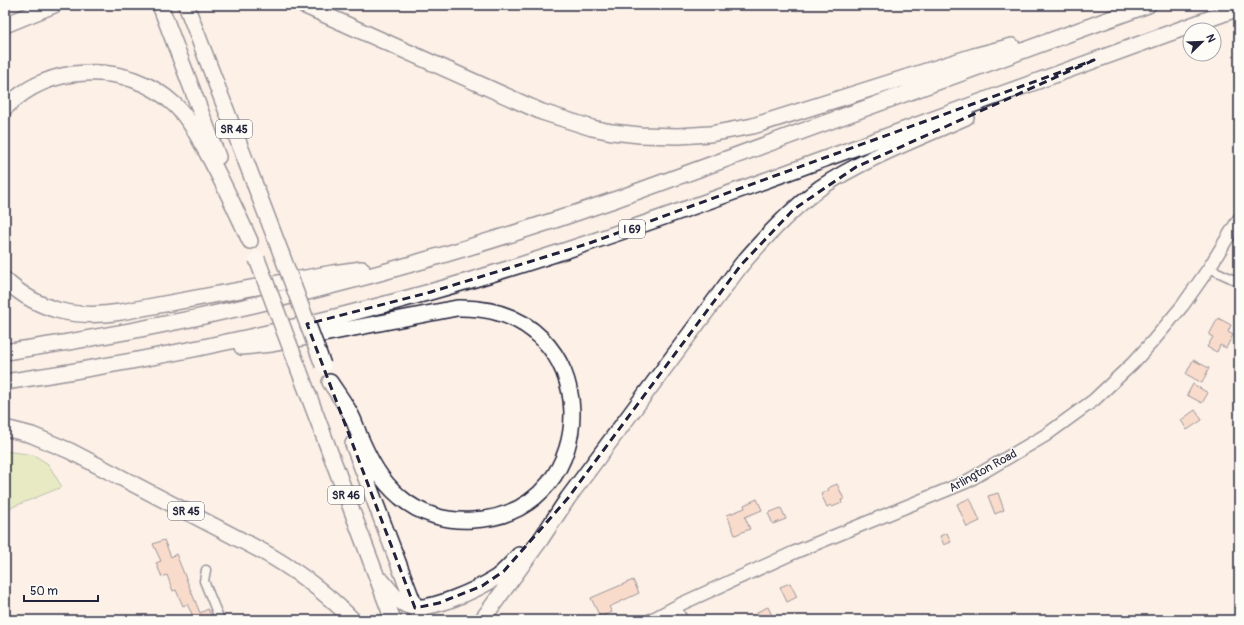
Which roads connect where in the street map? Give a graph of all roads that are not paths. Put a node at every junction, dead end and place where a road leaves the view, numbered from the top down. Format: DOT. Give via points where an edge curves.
graph roads {
  1 [pos="54,5"];
  2 [pos="160,5"];
  3 [pos="186,5"];
  4 [pos="302,5"];
  5 [pos="1148,5"];
  6 [pos="1239,8"];
  7 [pos="1107,20"];
  8 [pos="5,25"];
  9 [pos="1094,60"];
  10 [pos="5,108"];
  11 [pos="1239,219"];
  12 [pos="250,241"];
  13 [pos="425,260"];
  14 [pos="1209,268"];
  15 [pos="5,280"];
  16 [pos="1239,282"];
  17 [pos="5,352"];
  18 [pos="151,358"];
  19 [pos="5,382"];
  20 [pos="330,382"];
  21 [pos="5,428"];
  22 [pos="568,498"];
  23 [pos="206,570"];
  24 [pos="376,575"];
  25 [pos="677,606"];
  26 [pos="417,614"];
  27 [pos="220,620"];
  28 [pos="352,620"];
  29 [pos="393,620"];
  30 [pos="482,620"];
  31 [pos="650,620"];
  32 [pos="683,620"];
  1 -- 8 [label="highway"];
  2 -- 12 [label="highway, SR 46"];
  3 -- 20 [label="highway, SR 45, bridge"];
  4 -- 7 [label="highway" via="542,112 612,132 678,136 710,134 753,126 974,56"];
  5 -- 7 [label="highway"];
  6 -- 9 [label="highway, I 69"];
  7 -- 13 [label="highway" via="564,218"];
  9 -- 18 [label="highway, I 69" via="689,208 536,260 431,292 327,319"];
  9 -- 22 [label="highway" via="856,167 794,209 769,232 741,265"];
  10 -- 12 [label="highway" via="40,83 77,73 118,75 150,87 176,106 191,124 223,182"];
  11 -- 14 [label="street, Arlington Road"];
  12 -- 24 [label="highway, SR 46, bridge"];
  13 -- 15 [label="highway" via="333,273 87,316 44,305 20,293"];
  13 -- 17 [label="highway" via="321,289 221,312"];
  14 -- 16 [label="street"];
  14 -- 25 [label="street, Arlington Road" via="1171,321 1133,363 1094,400 1046,435 966,482 793,553"];
  18 -- 19 [label="highway, I 69"];
  18 -- 20 [label="highway" via="272,344 457,308 482,308 512,317 526,326 548,345 557,357 565,372 572,400 570,438 552,478 537,495 520,507 480,520 439,517 400,498 381,478 369,458 351,415"];
  20 -- 26 [label="highway, SR 45"];
  21 -- 28 [label="highway, SR 45" via="32,435 70,451 282,562 320,589"];
  22 -- 26 [label="highway" via="501,574 482,586"];
  22 -- 30 [label="highway"];
  23 -- 27 [label="street" via="204,581"];
  24 -- 26 [label="highway"];
  24 -- 29 [label="highway, SR 46"];
  25 -- 31 [label="street, Arlington Road"];
  25 -- 32 [label="street"];
}
